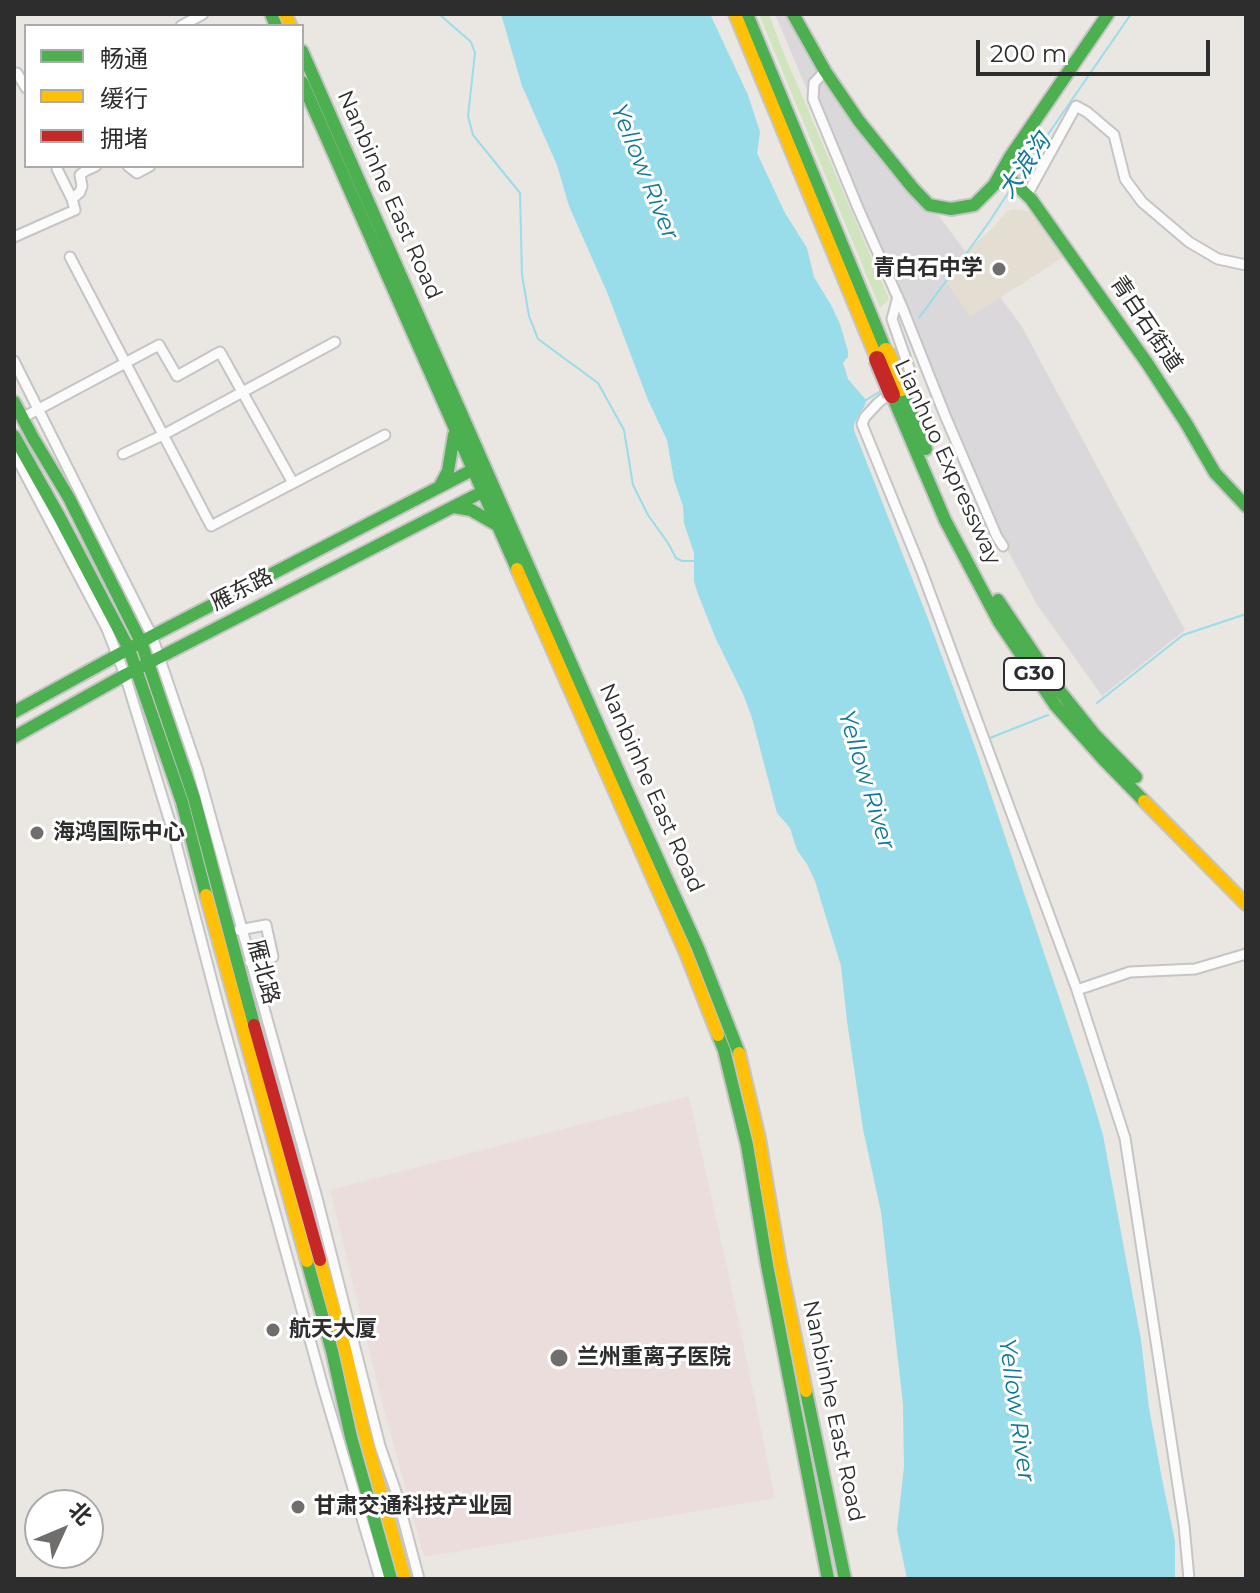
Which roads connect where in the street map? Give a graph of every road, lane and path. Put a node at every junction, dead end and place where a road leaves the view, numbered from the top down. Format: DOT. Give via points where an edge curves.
graph roads {
  1 [pos="202,14"];
  2 [pos="735,14"];
  3 [pos="747,14"];
  4 [pos="793,14"];
  5 [pos="1108,14"];
  6 [pos="184,24"];
  7 [pos="304,56"];
  8 [pos="825,71"];
  9 [pos="17,73"];
  10 [pos="24,85"];
  11 [pos="304,87"];
  12 [pos="57,168"];
  13 [pos="92,168"];
  14 [pos="1006,175"];
  15 [pos="1025,193"];
  16 [pos="72,199"];
  17 [pos="14,237"];
  18 [pos="70,257"];
  19 [pos="1246,265"];
  20 [pos="898,297"];
  21 [pos="335,342"];
  22 [pos="881,355"];
  23 [pos="14,361"];
  24 [pos="126,363"];
  25 [pos="242,392"];
  26 [pos="896,392"];
  27 [pos="14,402"];
  28 [pos="38,410"];
  29 [pos="22,418"];
  30 [pos="455,432"];
  31 [pos="163,435"];
  32 [pos="385,435"];
  33 [pos="14,436"];
  34 [pos="14,453"];
  35 [pos="123,454"];
  36 [pos="477,467"];
  37 [pos="293,483"];
  38 [pos="440,486"];
  39 [pos="488,490"];
  40 [pos="1246,506"];
  41 [pos="454,507"];
  42 [pos="497,525"];
  43 [pos="1003,546"];
  44 [pos="135,646"];
  45 [pos="142,666"];
  46 [pos="14,712"];
  47 [pos="14,737"];
  48 [pos="621,794"];
  49 [pos="1246,889"];
  50 [pos="1246,904"];
  51 [pos="235,931"];
  52 [pos="1246,954"];
  53 [pos="250,962"];
  54 [pos="1077,990"];
  55 [pos="380,1579"];
  56 [pos="391,1579"];
  57 [pos="405,1579"];
  58 [pos="419,1579"];
  59 [pos="828,1579"];
  60 [pos="845,1579"];
  61 [pos="1189,1579"];
  1 -- 6 [label="street"];
  2 -- 22 [label="main road, Lianhuo Expressway / G30"];
  3 -- 22 [label="main road, Lianhuo Expressway / G30"];
  4 -- 8 [label="main road"];
  5 -- 14 [label="main road" via="1010,157"];
  7 -- 36 [label="main road, Nanbinhe East Road"];
  8 -- 14 [label="main road" via="929,205 974,205"];
  8 -- 20 [label="street" via="814,83 813,99"];
  9 -- 10 [label="street"];
  11 -- 30 [label="main road, Nanbinhe East Road"];
  12 -- 16 [label="street"];
  13 -- 16 [label="street" via="80,175 82,186"];
  14 -- 15 [label="main road, 青白石街道"];
  15 -- 19 [label="street" via="1076,106 1114,135 1125,179 1142,202 1189,242 1218,259"];
  15 -- 40 [label="main road, 青白石街道" via="1109,307 1215,473"];
  16 -- 17 [label="street" via="75,210"];
  18 -- 24 [label="street"];
  20 -- 43 [label="street"];
  20 -- 54 [label="street" via="892,319 908,375 862,424"];
  21 -- 25 [label="street"];
  22 -- 26 [label="main road, Lianhuo Expressway / G30, bridge"];
  23 -- 28 [label="street"];
  24 -- 25 [label="street" via="159,345 177,376 220,352"];
  24 -- 28 [label="street"];
  24 -- 31 [label="street"];
  25 -- 31 [label="street"];
  25 -- 37 [label="street"];
  26 -- 49 [label="main road, Lianhuo Expressway / G30" via="993,592 1055,685 1095,735"];
  26 -- 50 [label="main road, Lianhuo Expressway / G30" via="945,520 999,622 1055,705"];
  27 -- 29 [label="main road, 雁北路"];
  28 -- 29 [label="street"];
  28 -- 44 [label="street"];
  29 -- 44 [label="main road, 雁北路" via="69,498"];
  30 -- 36 [label="main road, Nanbinhe East Road"];
  30 -- 38 [label="main road"];
  31 -- 35 [label="street"];
  31 -- 37 [label="street" via="211,526"];
  32 -- 37 [label="street"];
  33 -- 44 [label="main road, 雁北路"];
  34 -- 44 [label="street" via="107,629"];
  36 -- 38 [label="main road, 雁东路"];
  36 -- 39 [label="main road, Nanbinhe East Road"];
  38 -- 44 [label="main road, 雁东路"];
  39 -- 41 [label="main road, 雁东路"];
  39 -- 42 [label="main road, Nanbinhe East Road"];
  39 -- 48 [label="main road, Nanbinhe East Road"];
  41 -- 42 [label="main road"];
  41 -- 45 [label="main road, 雁东路"];
  42 -- 48 [label="main road, Nanbinhe East Road"];
  44 -- 45 [label="main road, 雁北路"];
  44 -- 45 [label="street"];
  44 -- 46 [label="main road, 雁东路"];
  45 -- 47 [label="main road, 雁东路"];
  45 -- 51 [label="main road, 雁北路" via="194,798"];
  45 -- 55 [label="street" via="173,832 222,1020"];
  45 -- 56 [label="main road, 雁北路"];
  48 -- 59 [label="main road, Nanbinhe East Road" via="724,1050 747,1145"];
  48 -- 60 [label="main road, Nanbinhe East Road" via="698,948 737,1046"];
  51 -- 53 [label="street"];
  51 -- 53 [label="street" via="266,925 273,957"];
  51 -- 57 [label="main road, 雁北路"];
  52 -- 54 [label="street" via="1195,969 1130,972"];
  53 -- 58 [label="street"];
  54 -- 61 [label="street" via="1125,1138"];
}
